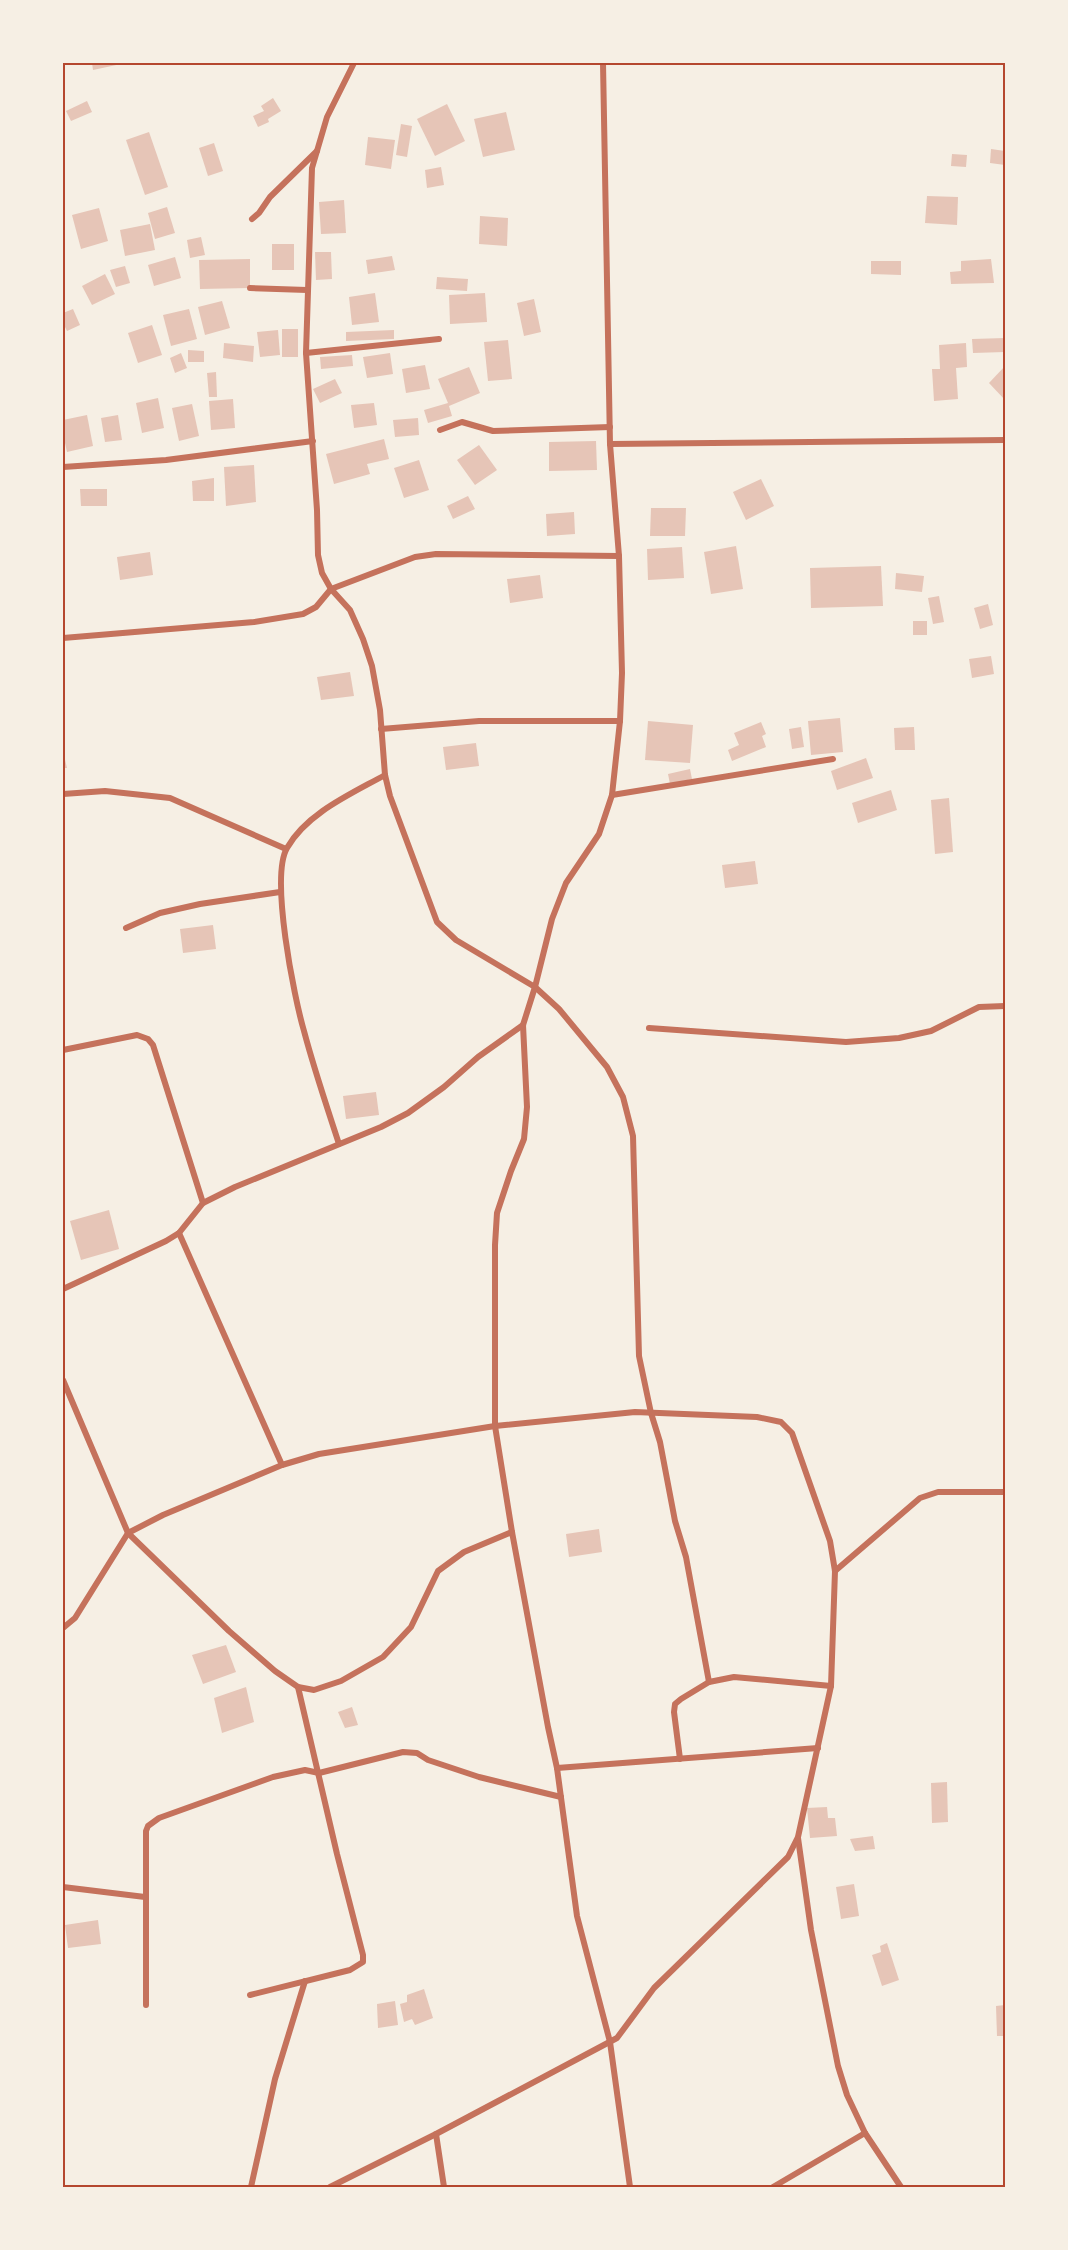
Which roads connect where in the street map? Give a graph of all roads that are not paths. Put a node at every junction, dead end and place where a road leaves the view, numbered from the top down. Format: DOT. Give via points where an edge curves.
graph roads {
  1 [pos="354,63"];
  2 [pos="603,63"];
  3 [pos="317,151"];
  4 [pos="252,219"];
  5 [pos="250,288"];
  6 [pos="307,290"];
  7 [pos="439,339"];
  8 [pos="306,352"];
  9 [pos="610,427"];
  10 [pos="440,429"];
  11 [pos="1005,440"];
  12 [pos="313,441"];
  13 [pos="610,444"];
  14 [pos="63,467"];
  15 [pos="619,556"];
  16 [pos="330,588"];
  17 [pos="63,638"];
  18 [pos="620,721"];
  19 [pos="381,729"];
  20 [pos="833,759"];
  21 [pos="384,775"];
  22 [pos="63,794"];
  23 [pos="612,795"];
  24 [pos="286,849"];
  25 [pos="280,892"];
  26 [pos="126,928"];
  27 [pos="535,987"];
  28 [pos="1005,1006"];
  29 [pos="523,1025"];
  30 [pos="649,1028"];
  31 [pos="63,1050"];
  32 [pos="339,1144"];
  33 [pos="203,1203"];
  34 [pos="179,1233"];
  35 [pos="63,1289"];
  36 [pos="63,1380"];
  37 [pos="651,1413"];
  38 [pos="495,1426"];
  39 [pos="282,1465"];
  40 [pos="1005,1492"];
  41 [pos="512,1532"];
  42 [pos="128,1533"];
  43 [pos="835,1571"];
  44 [pos="63,1628"];
  45 [pos="709,1682"];
  46 [pos="831,1686"];
  47 [pos="298,1688"];
  48 [pos="819,1748"];
  49 [pos="680,1759"];
  50 [pos="557,1768"];
  51 [pos="319,1773"];
  52 [pos="561,1797"];
  53 [pos="798,1838"];
  54 [pos="63,1887"];
  55 [pos="145,1897"];
  56 [pos="305,1981"];
  57 [pos="250,1995"];
  58 [pos="146,2005"];
  59 [pos="610,2042"];
  60 [pos="865,2133"];
  61 [pos="436,2134"];
  62 [pos="251,2187"];
  63 [pos="330,2187"];
  64 [pos="444,2187"];
  65 [pos="630,2187"];
  66 [pos="773,2187"];
  67 [pos="901,2187"];
  1 -- 3 [label="street" via="327,117"];
  2 -- 9 [label="street"];
  3 -- 4 [label="street"];
  3 -- 6 [label="street" via="312,168"];
  5 -- 6 [label="street"];
  6 -- 8 [label="street"];
  7 -- 8 [label="street"];
  8 -- 12 [label="street"];
  9 -- 10 [label="street" via="493,431 462,422"];
  9 -- 13 [label="street"];
  11 -- 13 [label="street"];
  12 -- 14 [label="street" via="166,460"];
  12 -- 16 [label="street" via="318,555"];
  13 -- 15 [label="street"];
  15 -- 16 [label="street" via="436,554 415,557"];
  15 -- 18 [label="street"];
  16 -- 17 [label="street" via="316,607 303,614 254,622"];
  16 -- 19 [label="street" via="350,610 363,639 372,666"];
  18 -- 19 [label="street" via="479,721"];
  18 -- 23 [label="street"];
  19 -- 21 [label="street"];
  20 -- 23 [label="street"];
  21 -- 24 [label="street" via="311,820"];
  21 -- 27 [label="street" via="438,922 456,940"];
  22 -- 24 [label="street" via="105,791 170,798"];
  23 -- 27 [label="street" via="598,834 566,883"];
  24 -- 25 [label="street"];
  25 -- 26 [label="street" via="160,913"];
  25 -- 32 [label="street" via="303,1031"];
  27 -- 29 [label="street"];
  27 -- 37 [label="street" via="559,1009 607,1067 623,1096 633,1136 638,1348"];
  28 -- 30 [label="street" via="979,1007 932,1031 846,1042"];
  29 -- 32 [label="street" via="408,1113"];
  29 -- 38 [label="street" via="527,1107 524,1140 497,1213"];
  31 -- 33 [label="street" via="137,1035 148,1039"];
  32 -- 33 [label="street"];
  33 -- 34 [label="street"];
  34 -- 35 [label="street"];
  34 -- 39 [label="street"];
  36 -- 42 [label="street"];
  37 -- 38 [label="street"];
  37 -- 43 [label="street" via="757,1417 781,1422 792,1433 801,1455 830,1541"];
  37 -- 45 [label="street" via="686,1557"];
  38 -- 39 [label="street" via="320,1454"];
  38 -- 41 [label="street"];
  39 -- 42 [label="street"];
  40 -- 43 [label="street" via="938,1492 920,1498"];
  41 -- 47 [label="street" via="464,1552 438,1571 411,1627 383,1657 341,1681 314,1690"];
  41 -- 50 [label="street"];
  42 -- 44 [label="street" via="75,1618"];
  42 -- 47 [label="street" via="229,1631"];
  43 -- 46 [label="street"];
  45 -- 46 [label="street" via="734,1677"];
  45 -- 49 [label="street" via="675,1704"];
  46 -- 48 [label="street"];
  47 -- 51 [label="street"];
  48 -- 49 [label="street"];
  48 -- 53 [label="street"];
  49 -- 50 [label="street"];
  50 -- 52 [label="street"];
  51 -- 52 [label="street" via="403,1752 479,1777"];
  51 -- 55 [label="street" via="305,1770 273,1777 152,1822 146,1831"];
  51 -- 56 [label="street" via="363,1962 350,1970"];
  52 -- 59 [label="street" via="577,1916"];
  53 -- 59 [label="street" via="788,1857 670,1971"];
  53 -- 60 [label="street" via="811,1930 838,2066"];
  54 -- 55 [label="street"];
  55 -- 58 [label="street"];
  56 -- 57 [label="street"];
  56 -- 62 [label="street" via="275,2079"];
  59 -- 61 [label="street"];
  59 -- 65 [label="street"];
  60 -- 66 [label="street"];
  60 -- 67 [label="street"];
  61 -- 63 [label="street"];
  61 -- 64 [label="street"];
}
